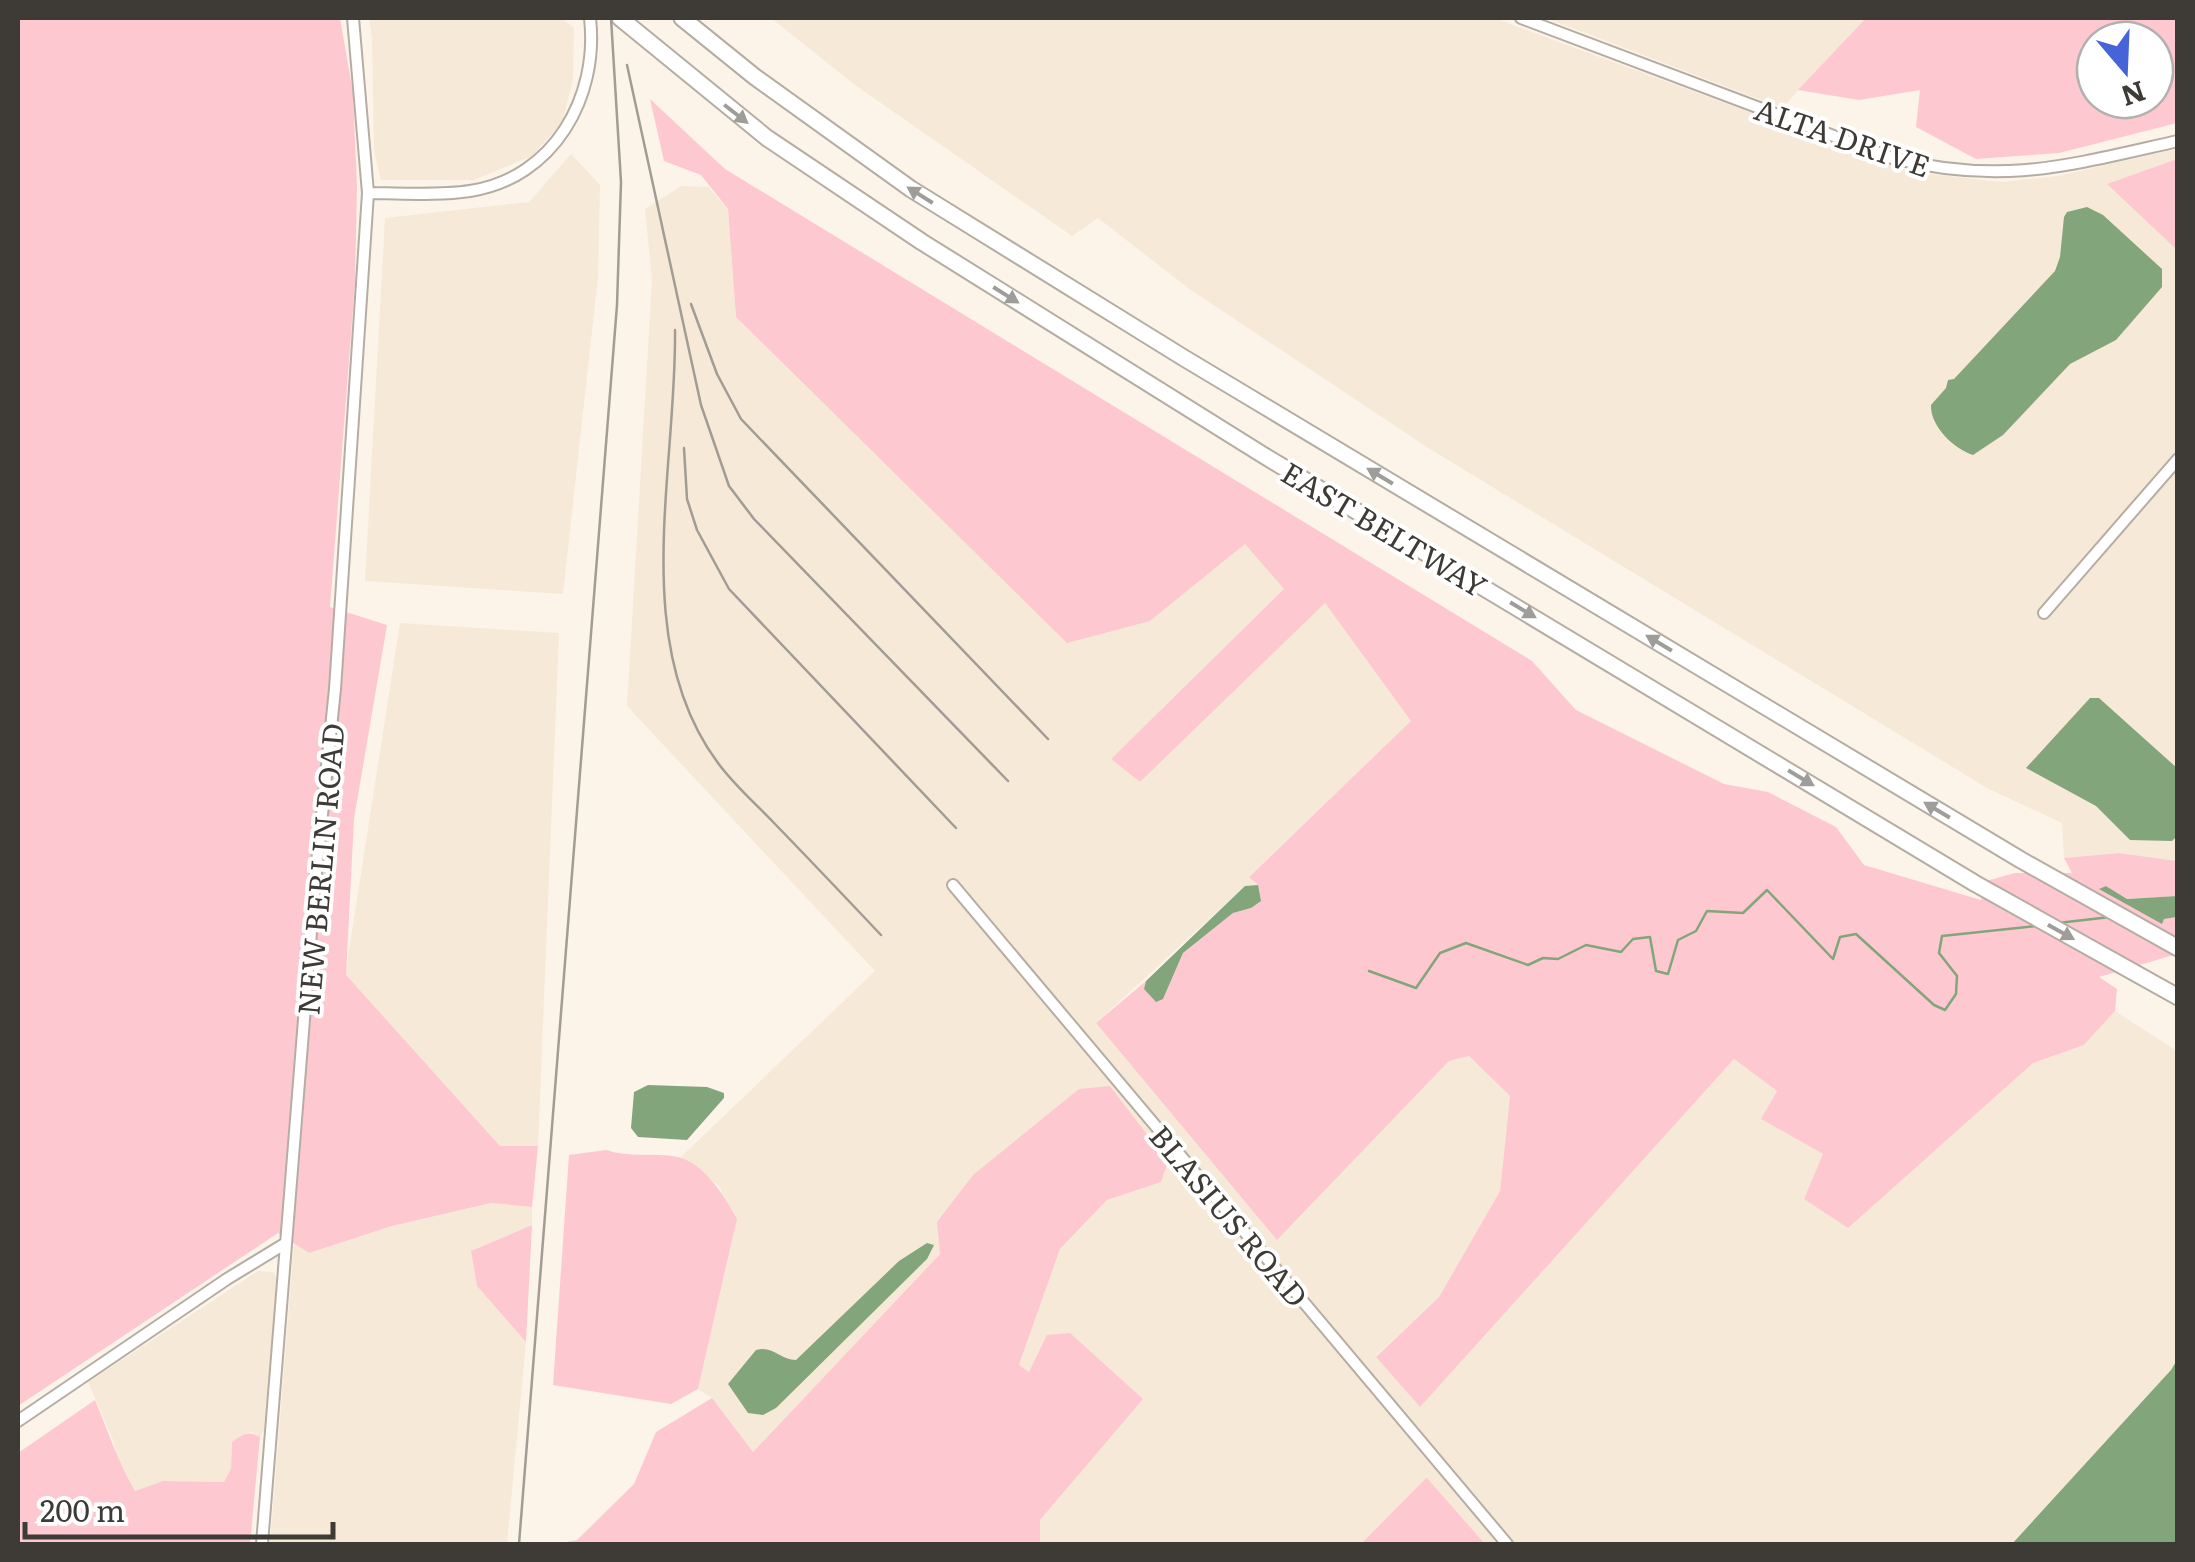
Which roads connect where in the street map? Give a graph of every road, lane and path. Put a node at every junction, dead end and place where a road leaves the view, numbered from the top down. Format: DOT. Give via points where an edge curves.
graph roads {
  1 [pos="353,18"];
  2 [pos="590,18"];
  3 [pos="620,18"];
  4 [pos="682,18"];
  5 [pos="1520,18"];
  6 [pos="2178,141"];
  7 [pos="368,193"];
  8 [pos="2178,458"];
  9 [pos="2044,613"];
  10 [pos="953,885"];
  11 [pos="2178,948"];
  12 [pos="2178,997"];
  13 [pos="286,1243"];
  14 [pos="18,1422"];
  15 [pos="262,1544"];
  16 [pos="1506,1544"];
  1 -- 7 [label="street, NEW BERLIN ROAD"];
  2 -- 7 [label="street" via="581,100 568,126 531,166 470,191"];
  3 -- 12 [label="highway, EAST BELTWAY, one-way" via="768,138 922,242 1262,455 1976,884"];
  11 -- 4 [label="highway, EAST BELTWAY, one-way" via="2021,860 911,189"];
  5 -- 6 [label="street, ALTA DRIVE" via="1876,152 1948,171 2028,172"];
  7 -- 13 [label="street, NEW BERLIN ROAD" via="336,689"];
  8 -- 9 [label="street"];
  10 -- 16 [label="street, BLASIUS ROAD"];
  13 -- 14 [label="street"];
  13 -- 15 [label="street, NEW BERLIN ROAD"];
}
